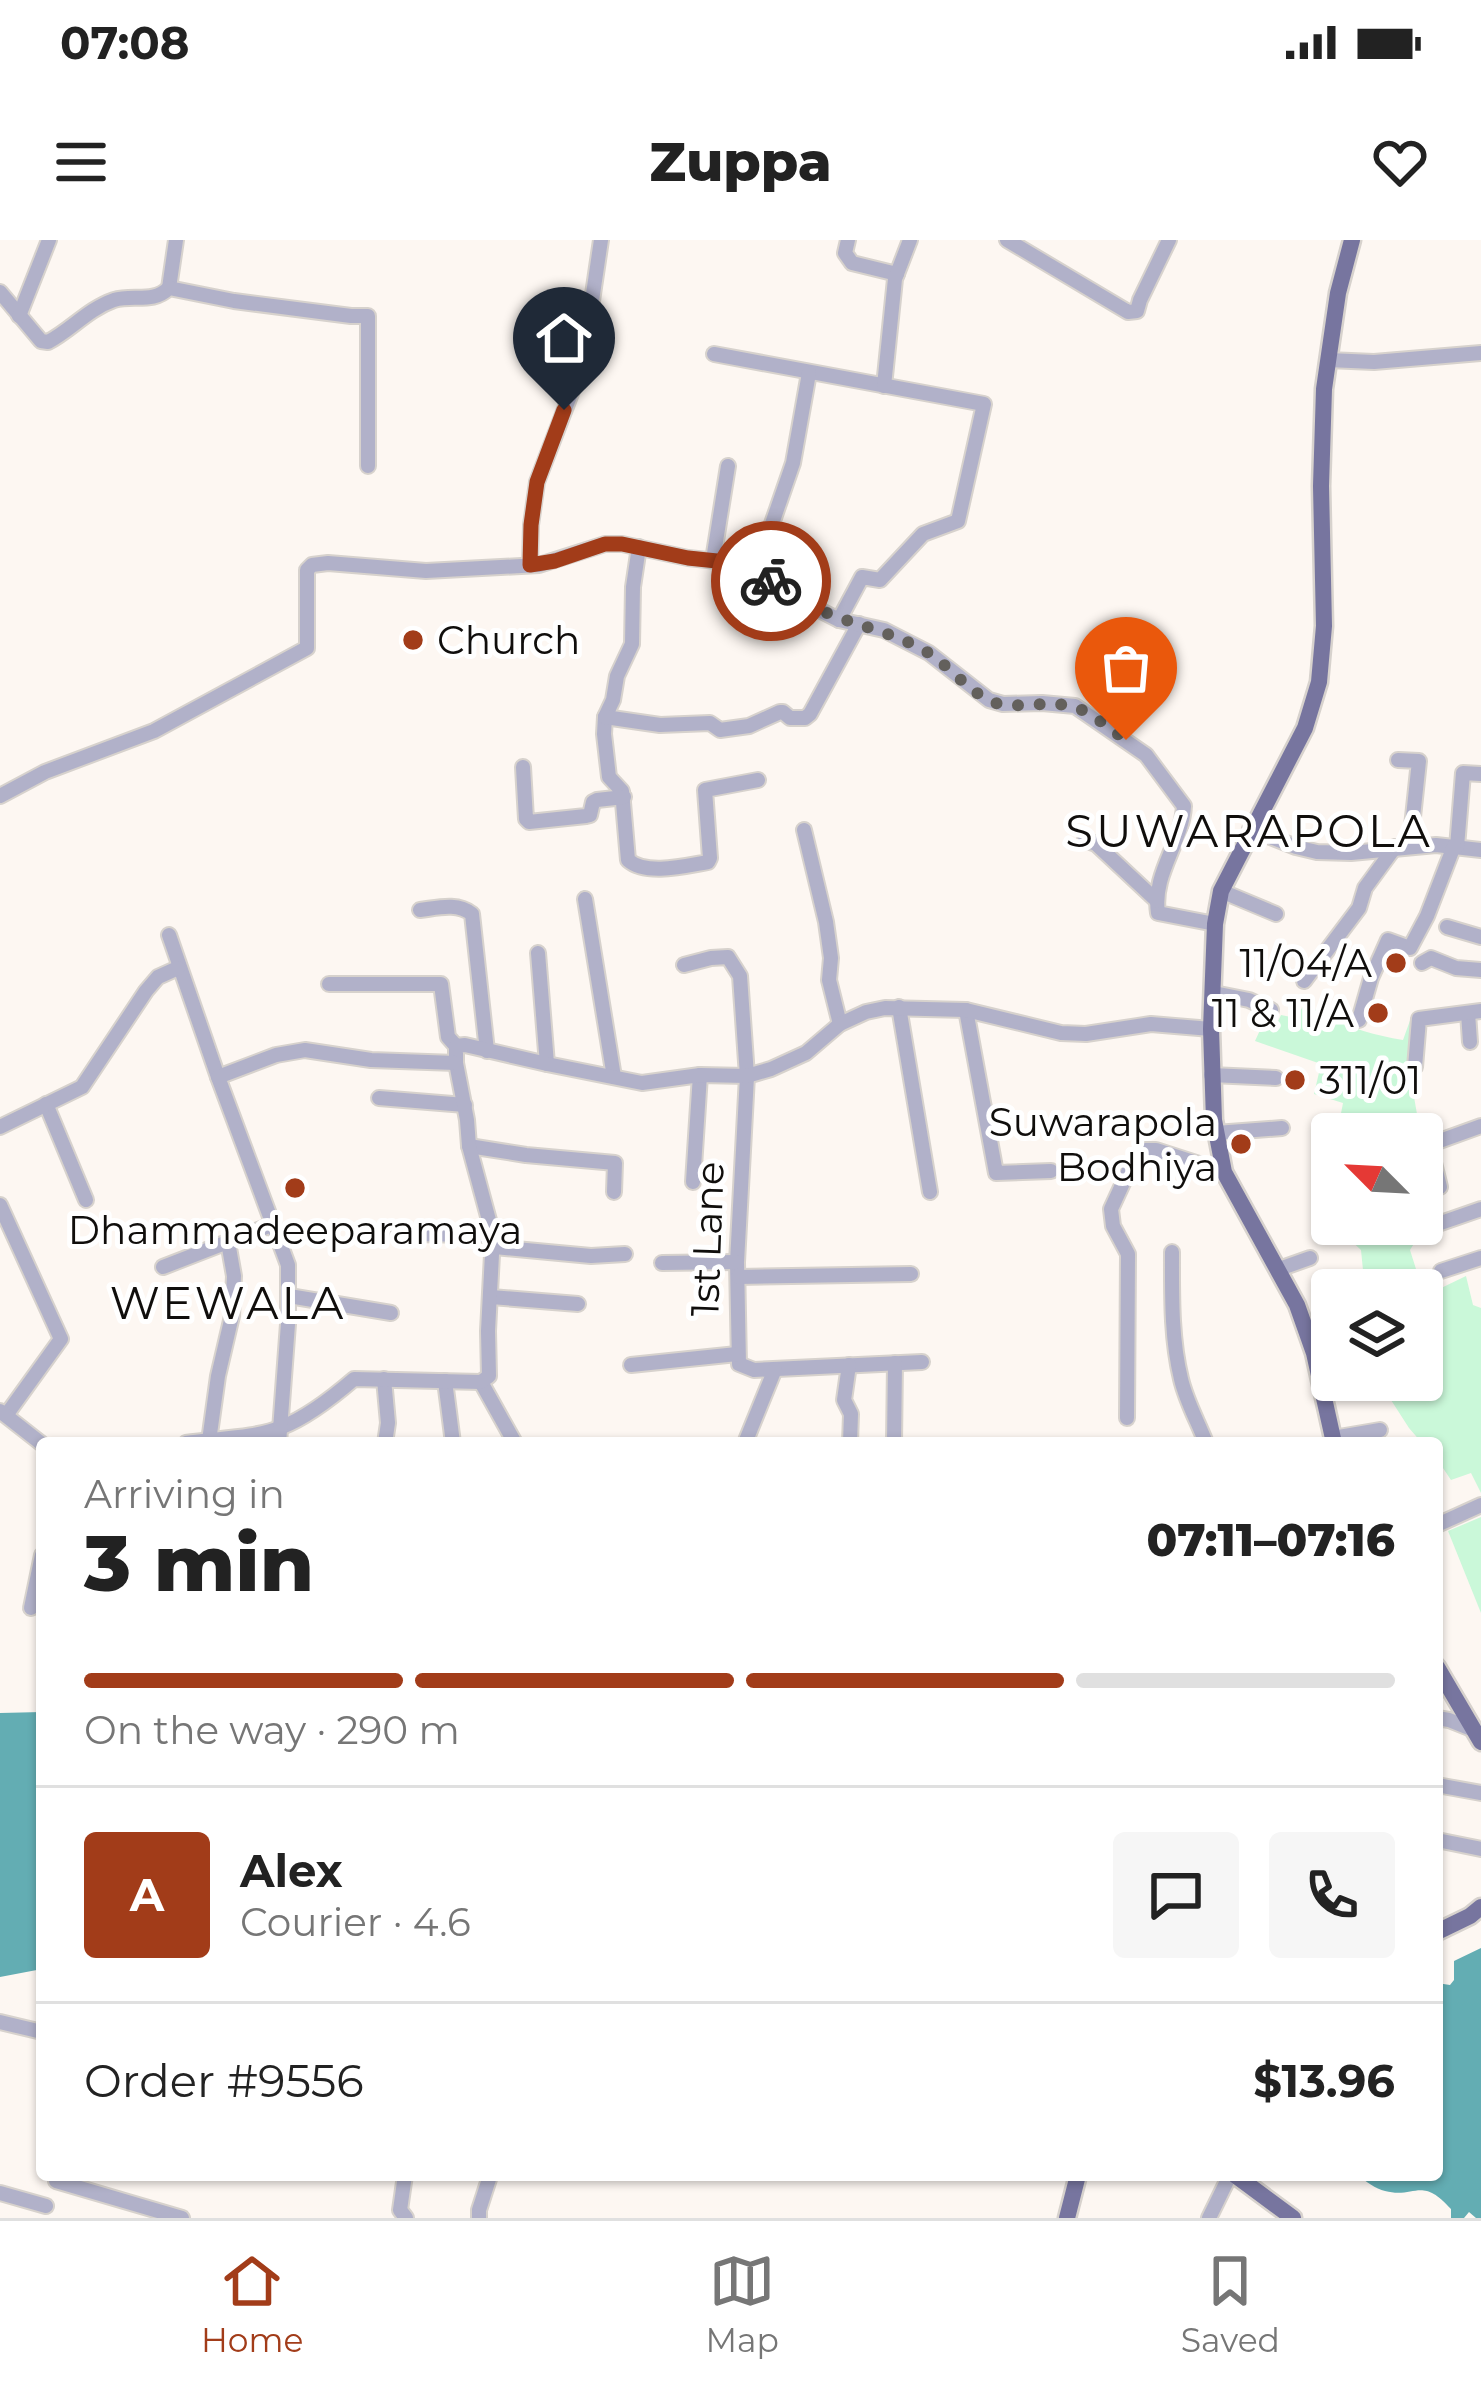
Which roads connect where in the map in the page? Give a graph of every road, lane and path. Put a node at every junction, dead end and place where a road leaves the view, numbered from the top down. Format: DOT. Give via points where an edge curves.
graph roads {
  1 [pos="50,240"];
  2 [pos="176,240"];
  3 [pos="601,240"];
  4 [pos="848,240"];
  5 [pos="910,240"];
  6 [pos="1006,240"];
  7 [pos="1169,240"];
  8 [pos="1352,240"];
  9 [pos="897,274"];
  10 [pos="169,288"];
  11 [pos="0,292"];
  12 [pos="20,316"];
  13 [pos="1481,353"];
  14 [pos="714,354"];
  15 [pos="1328,360"];
  16 [pos="809,374"];
  17 [pos="884,386"];
  18 [pos="368,466"];
  19 [pos="728,466"];
  20 [pos="639,548"];
  21 [pos="713,560"];
  22 [pos="530,565"];
  23 [pos="756,570"];
  24 [pos="839,620"];
  25 [pos="859,624"];
  26 [pos="605,717"];
  27 [pos="1398,760"];
  28 [pos="523,766"];
  29 [pos="1481,774"];
  30 [pos="758,780"];
  31 [pos="0,796"];
  32 [pos="623,797"];
  33 [pos="804,830"];
  34 [pos="1250,830"];
  35 [pos="1085,840"];
  36 [pos="1402,846"];
  37 [pos="1455,847"];
  38 [pos="1481,850"];
  39 [pos="1221,891"];
  40 [pos="585,899"];
  41 [pos="1156,901"];
  42 [pos="420,910"];
  43 [pos="1276,914"];
  44 [pos="1216,924"];
  45 [pos="1447,927"];
  46 [pos="169,935"];
  47 [pos="1481,937"];
  48 [pos="538,953"];
  49 [pos="1422,963"];
  50 [pos="684,965"];
  51 [pos="178,968"];
  52 [pos="1481,970"];
  53 [pos="1304,981"];
  54 [pos="329,984"];
  55 [pos="1214,993"];
  56 [pos="898,1007"];
  57 [pos="966,1010"];
  58 [pos="1271,1010"];
  59 [pos="1475,1012"];
  60 [pos="1359,1020"];
  61 [pos="840,1024"];
  62 [pos="1211,1029"];
  63 [pos="1470,1042"];
  64 [pos="456,1046"];
  65 [pos="487,1051"];
  66 [pos="456,1063"];
  67 [pos="547,1064"];
  68 [pos="1414,1067"];
  69 [pos="700,1075"];
  70 [pos="1211,1075"];
  71 [pos="747,1076"];
  72 [pos="218,1077"];
  73 [pos="614,1077"];
  74 [pos="1276,1078"];
  75 [pos="379,1098"];
  76 [pos="46,1104"];
  77 [pos="464,1105"];
  78 [pos="1481,1126"];
  79 [pos="0,1127"];
  80 [pos="1282,1128"];
  81 [pos="1216,1133"];
  82 [pos="1443,1140"];
  83 [pos="469,1146"];
  84 [pos="1051,1171"];
  85 [pos="1224,1172"];
  86 [pos="693,1182"];
  87 [pos="614,1192"];
  88 [pos="930,1192"];
  89 [pos="86,1200"];
  90 [pos="0,1205"];
  91 [pos="1481,1209"];
  92 [pos="1443,1222"];
  93 [pos="274,1224"];
  94 [pos="398,1234"];
  95 [pos="494,1241"];
  96 [pos="228,1242"];
  97 [pos="1172,1252"];
  98 [pos="625,1254"];
  99 [pos="1310,1258"];
  100 [pos="1481,1258"];
  101 [pos="662,1263"];
  102 [pos="163,1267"];
  103 [pos="1279,1269"];
  104 [pos="1443,1269"];
  105 [pos="738,1270"];
  106 [pos="911,1274"];
  107 [pos="289,1296"];
  108 [pos="491,1298"];
  109 [pos="578,1304"];
  110 [pos="391,1313"];
  111 [pos="737,1354"];
  112 [pos="922,1362"];
  113 [pos="895,1363"];
  114 [pos="631,1365"];
  115 [pos="849,1365"];
  116 [pos="775,1369"];
  117 [pos="384,1379"];
  118 [pos="445,1381"];
  119 [pos="481,1382"];
  120 [pos="3,1413"];
  121 [pos="1127,1418"];
  122 [pos="1380,1430"];
  123 [pos="280,1436"];
  124 [pos="208,1437"];
  125 [pos="386,1437"];
  126 [pos="452,1437"];
  127 [pos="512,1437"];
  128 [pos="747,1437"];
  129 [pos="850,1437"];
  130 [pos="894,1437"];
  131 [pos="1204,1437"];
  132 [pos="1333,1437"];
  133 [pos="1348,1437"];
  134 [pos="36,1439"];
  135 [pos="1481,1505"];
  136 [pos="1443,1522"];
  137 [pos="36,1584"];
  138 [pos="31,1608"];
  139 [pos="1443,1677"];
  140 [pos="1443,1721"];
  141 [pos="1478,1736"];
  142 [pos="1443,1786"];
  143 [pos="1481,1793"];
  144 [pos="1443,1841"];
  145 [pos="1481,1850"];
  146 [pos="1481,1907"];
  147 [pos="1443,1929"];
  148 [pos="0,2022"];
  149 [pos="36,2031"];
  150 [pos="56,2181"];
  151 [pos="66,2181"];
  152 [pos="404,2181"];
  153 [pos="488,2181"];
  154 [pos="1076,2181"];
  155 [pos="1230,2181"];
  156 [pos="1239,2181"];
  157 [pos="0,2193"];
  158 [pos="1270,2210"];
  159 [pos="46,2212"];
  160 [pos="182,2218"];
  161 [pos="406,2218"];
  162 [pos="479,2218"];
  163 [pos="1067,2218"];
  164 [pos="1209,2218"];
  165 [pos="1293,2218"];
  1 -- 12 [label="street"];
  2 -- 10 [label="street"];
  3 -- 22 [label="street" via="575,383 537,482"];
  4 -- 9 [label="street" via="852,262"];
  5 -- 9 [label="street"];
  6 -- 7 [label="street" via="1128,312 1137,311"];
  8 -- 15 [label="main road"];
  9 -- 17 [label="street"];
  10 -- 12 [label="street" via="158,297 116,299 48,342"];
  10 -- 18 [label="street" via="368,316"];
  11 -- 12 [label="street"];
  13 -- 15 [label="street"];
  14 -- 16 [label="street"];
  15 -- 34 [label="main road" via="1319,682 1305,728"];
  16 -- 17 [label="street"];
  16 -- 23 [label="street" via="794,463"];
  17 -- 24 [label="street" via="984,404 958,521 923,534 880,580 862,577"];
  19 -- 21 [label="street"];
  20 -- 21 [label="street"];
  20 -- 22 [label="street" via="605,544"];
  20 -- 26 [label="street" via="632,644"];
  21 -- 23 [label="street"];
  22 -- 31 [label="street" via="312,565 307,648 154,731"];
  23 -- 24 [label="street"];
  24 -- 25 [label="street"];
  25 -- 26 [label="street" via="805,718 780,712 720,730"];
  25 -- 41 [label="street" via="929,652 988,700 1075,706 1145,754 1184,806"];
  26 -- 32 [label="street" via="609,777"];
  27 -- 36 [label="street" via="1419,761"];
  28 -- 32 [label="street" via="529,822 586,816 593,802"];
  29 -- 37 [label="street" via="1463,772"];
  30 -- 32 [label="street" via="705,790 710,858 675,867 632,866"];
  33 -- 61 [label="street"];
  34 -- 36 [label="street" via="1317,852"];
  34 -- 39 [label="main road"];
  35 -- 41 [label="street"];
  36 -- 37 [label="street"];
  36 -- 53 [label="street"];
  37 -- 38 [label="street"];
  37 -- 60 [label="street" via="1410,948 1388,940"];
  39 -- 43 [label="street"];
  39 -- 44 [label="main road"];
  40 -- 73 [label="street"];
  41 -- 44 [label="street" via="1159,913"];
  42 -- 65 [label="street" via="472,914"];
  44 -- 55 [label="main road"];
  45 -- 47 [label="street"];
  46 -- 51 [label="street"];
  48 -- 67 [label="street"];
  49 -- 52 [label="street" via="1431,958"];
  50 -- 71 [label="street, 1st Lane" via="728,957 735,966"];
  51 -- 72 [label="street"];
  51 -- 76 [label="street" via="146,991 82,1087"];
  54 -- 64 [label="street" via="442,984"];
  55 -- 58 [label="street"];
  55 -- 62 [label="main road"];
  56 -- 57 [label="street"];
  56 -- 61 [label="street"];
  56 -- 88 [label="street"];
  57 -- 62 [label="street" via="1061,1033 1151,1024"];
  57 -- 84 [label="street" via="996,1173"];
  59 -- 63 [label="street"];
  59 -- 68 [label="street" via="1418,1019"];
  61 -- 71 [label="street" via="806,1053"];
  62 -- 70 [label="main road"];
  64 -- 65 [label="street"];
  64 -- 66 [label="street"];
  65 -- 67 [label="street"];
  66 -- 72 [label="street" via="305,1050"];
  66 -- 77 [label="street"];
  67 -- 73 [label="street"];
  69 -- 71 [label="street"];
  69 -- 73 [label="street" via="642,1083"];
  69 -- 86 [label="street"];
  70 -- 74 [label="street"];
  70 -- 81 [label="main road"];
  71 -- 105 [label="street, 1st Lane"];
  72 -- 93 [label="street"];
  75 -- 77 [label="street"];
  76 -- 79 [label="street"];
  76 -- 89 [label="street"];
  77 -- 83 [label="street"];
  78 -- 82 [label="street"];
  80 -- 81 [label="street"];
  81 -- 85 [label="main road"];
  83 -- 87 [label="street" via="615,1163"];
  83 -- 95 [label="street"];
  85 -- 103 [label="main road"];
  85 -- 121 [label="street" via="1144,1150 1111,1208 1128,1254"];
  90 -- 120 [label="street" via="62,1339"];
  91 -- 92 [label="street"];
  93 -- 96 [label="street"];
  93 -- 107 [label="street"];
  94 -- 95 [label="street"];
  95 -- 98 [label="street"];
  95 -- 108 [label="street"];
  96 -- 102 [label="street"];
  96 -- 124 [label="street" via="232,1316"];
  97 -- 131 [label="street" via="1181,1382"];
  99 -- 103 [label="street"];
  100 -- 104 [label="street"];
  101 -- 105 [label="street"];
  103 -- 132 [label="main road" via="1314,1353"];
  105 -- 106 [label="street"];
  105 -- 111 [label="street, 1st Lane"];
  107 -- 110 [label="street"];
  107 -- 123 [label="street"];
  108 -- 109 [label="street"];
  108 -- 119 [label="street" via="489,1376"];
  111 -- 114 [label="street"];
  111 -- 116 [label="street, 1st Lane" via="746,1369"];
  112 -- 113 [label="street, 1st Lane"];
  113 -- 115 [label="street, 1st Lane"];
  113 -- 130 [label="street"];
  115 -- 116 [label="street, 1st Lane"];
  115 -- 129 [label="street"];
  116 -- 128 [label="street"];
  117 -- 118 [label="street"];
  117 -- 123 [label="street" via="354,1379"];
  117 -- 125 [label="street"];
  118 -- 119 [label="street"];
  118 -- 126 [label="street"];
  119 -- 127 [label="street"];
  120 -- 134 [label="street"];
  122 -- 133 [label="street"];
  135 -- 136 [label="street"];
  137 -- 138 [label="street"];
  139 -- 141 [label="main road"];
  140 -- 141 [label="street"];
  142 -- 143 [label="street"];
  144 -- 145 [label="street"];
  146 -- 147 [label="main road"];
  148 -- 149 [label="street"];
  150 -- 159 [label="street"];
  151 -- 160 [label="street"];
  152 -- 161 [label="street"];
  153 -- 162 [label="street"];
  154 -- 163 [label="main road"];
  155 -- 164 [label="street"];
  156 -- 158 [label="main road"];
  157 -- 159 [label="street"];
  158 -- 165 [label="main road"];
}
